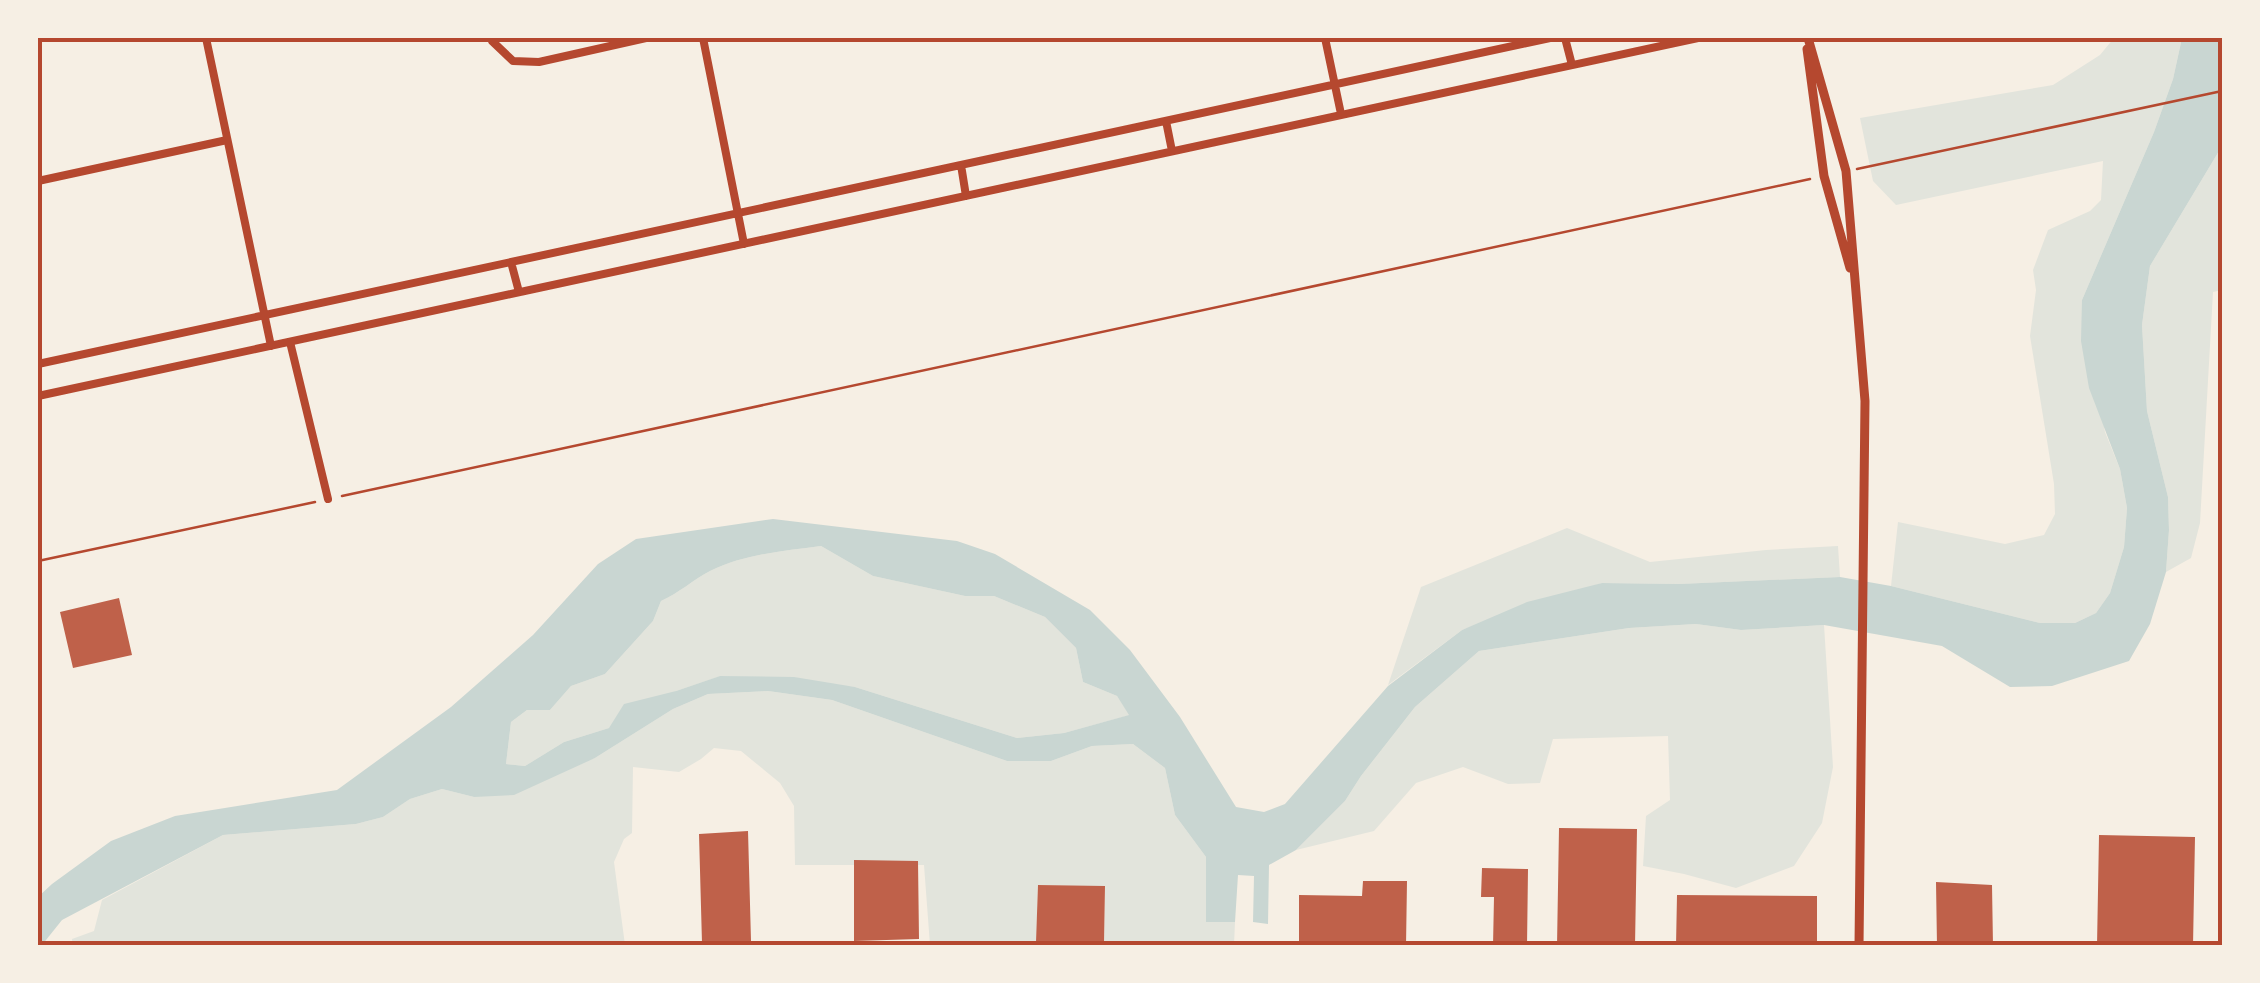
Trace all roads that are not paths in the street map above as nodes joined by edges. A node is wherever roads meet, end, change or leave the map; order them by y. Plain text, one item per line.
1 (206, 38) edge
2 (491, 38) edge
3 (646, 38) edge
4 (703, 38) edge
5 (1325, 38) edge
6 (1550, 38) edge
7 (1566, 38) edge
8 (1698, 38) edge
9 (1807, 38) edge
10 (1572, 65) junction
11 (1335, 84) junction
12 (1342, 114) junction
13 (1166, 120) junction
14 (227, 140) junction
15 (1172, 151) junction
16 (960, 165) junction
17 (38, 182) edge
18 (966, 196) junction
19 (738, 213) junction
20 (744, 244) junction
21 (512, 262) junction
22 (1856, 290) junction
23 (519, 292) junction
24 (264, 316) junction
25 (290, 342) junction
26 (270, 346) junction
27 (38, 364) edge
28 (38, 396) edge
29 (328, 499) road end
30 (1860, 946) edge

1 - 14 street
2 - 3 street
4 - 19 street
5 - 11 street
6 - 11 street
7 - 10 street
8 - 10 street
9 - 22 street
9 - 22 street
10 - 12 street
11 - 12 street
11 - 13 street
12 - 15 street
13 - 15 street
13 - 16 street
14 - 17 street
14 - 24 street
15 - 18 street
16 - 18 street
16 - 19 street
18 - 20 street
19 - 20 street
19 - 21 street
20 - 23 street
21 - 23 street
21 - 24 street
22 - 30 street
23 - 25 street
24 - 26 street
24 - 27 street
25 - 26 street
25 - 29 street
26 - 28 street

